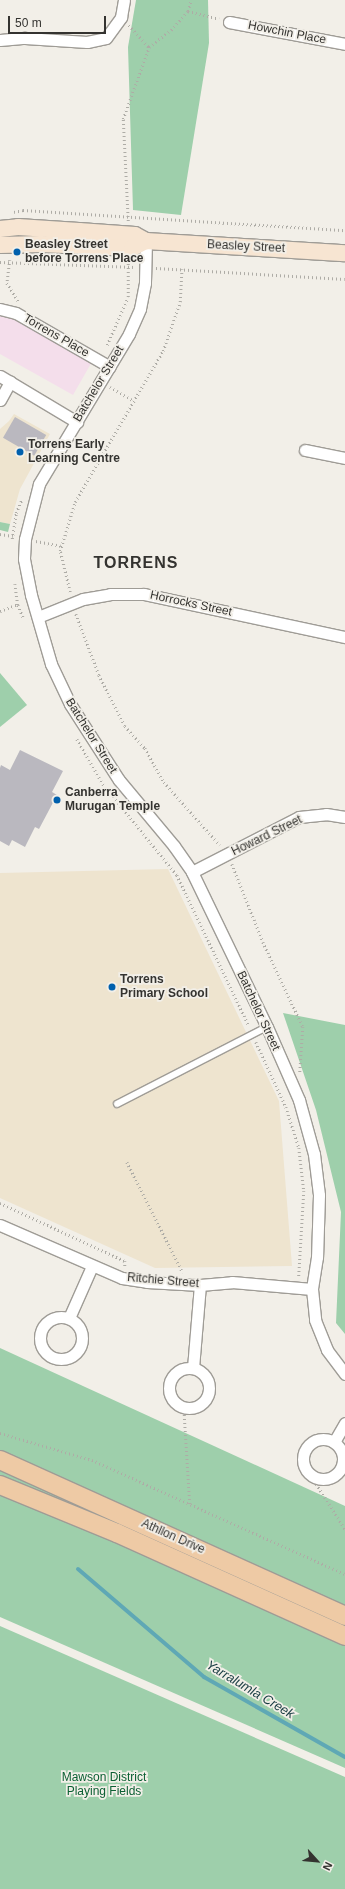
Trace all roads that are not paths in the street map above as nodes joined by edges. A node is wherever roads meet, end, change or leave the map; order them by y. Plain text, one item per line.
1 (124, 0) edge
2 (229, 22) road end
3 (0, 40) edge
4 (345, 44) edge
5 (8, 220) edge
6 (146, 241) junction
7 (6, 244) edge
8 (345, 253) edge
9 (0, 309) edge
10 (110, 366) junction
11 (5, 379) edge
12 (0, 400) edge
13 (76, 422) junction
14 (305, 450) dead end
15 (345, 458) edge
16 (38, 618) junction
17 (345, 637) edge
18 (345, 817) edge
19 (192, 872) junction
20 (267, 1027) junction
21 (117, 1104) dead end
22 (0, 1225) edge
23 (92, 1266) junction
24 (200, 1285) junction
25 (312, 1289) junction
26 (69, 1318) dead end
27 (193, 1368) junction
28 (345, 1374) edge
29 (345, 1423) edge
30 (334, 1442) junction
31 (0, 1460) edge
32 (0, 1485) edge
33 (345, 1616) edge
34 (345, 1636) edge

1 - 3 street
2 - 4 street, Howchin Place
5 - 6 main road, Beasley Street
6 - 7 main road, Beasley Street
6 - 8 main road, Beasley Street
6 - 10 street, Batchelor Street
9 - 10 street, Torrens Place
10 - 13 street, Batchelor Street
11 - 12 street
11 - 13 street
13 - 16 street, Batchelor Street
14 - 15 street
16 - 17 street, Horrocks Street
16 - 19 street, Batchelor Street
18 - 19 street, Howard Street
19 - 20 street, Batchelor Street
20 - 21 lane
20 - 25 street, Batchelor Street
22 - 23 street, Ritchie Street
23 - 24 street, Ritchie Street
23 - 26 street
24 - 25 street, Ritchie Street
24 - 27 street
25 - 28 street, Batchelor Street
27 - 27 street
29 - 30 street
30 - 30 street
31 - 33 main road, Athllon Drive
32 - 34 main road, Athllon Drive

